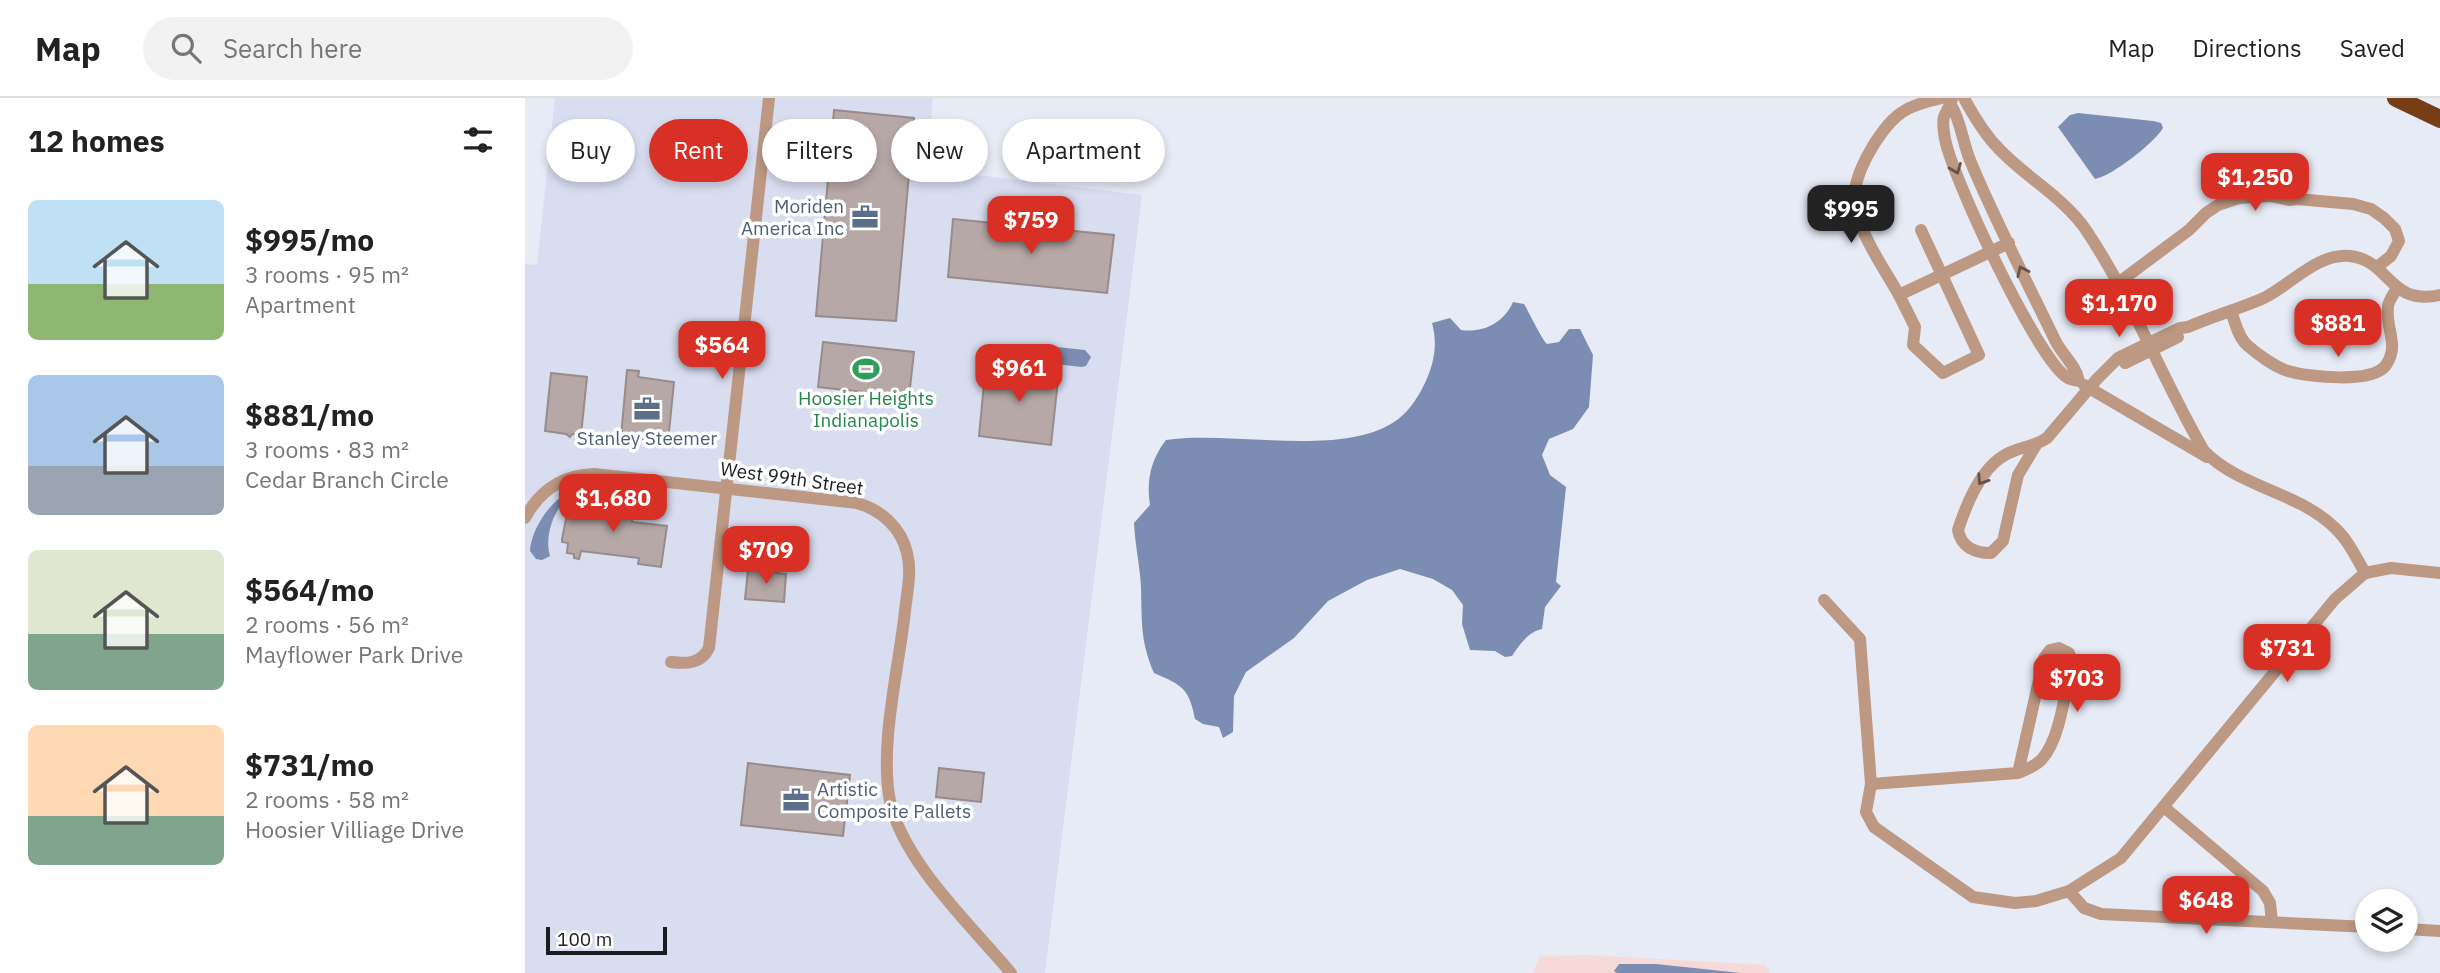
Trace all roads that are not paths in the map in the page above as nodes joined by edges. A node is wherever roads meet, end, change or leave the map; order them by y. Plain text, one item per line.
1 (769, 98) edge
2 (1964, 98) edge
3 (2396, 98) edge
4 (1948, 100) edge
5 (2440, 119) edge
6 (1921, 230) dead end
7 (2010, 243) junction
8 (1993, 251) junction
9 (2377, 267) junction
10 (1942, 275) junction
11 (2117, 283) junction
12 (2397, 288) junction
13 (1899, 295) junction
14 (2440, 295) edge
15 (2231, 311) junction
16 (2151, 346) junction
17 (2083, 385) junction
18 (2036, 445) junction
19 (2212, 459) junction
20 (726, 488) junction
21 (525, 518) edge
22 (2365, 573) junction
23 (2440, 573) edge
24 (1824, 600) dead end
25 (671, 662) dead end
26 (2018, 773) junction
27 (1871, 784) junction
28 (2164, 807) junction
29 (2069, 891) junction
30 (2272, 922) junction
31 (2355, 926) edge
32 (2418, 930) edge
33 (2440, 931) edge
34 (1011, 973) edge

1 - 20 street
2 - 11 street
3 - 5 highway
4 - 7 street
4 -> 8 street
4 - 13 street
6 - 10 street
7 - 8 street
17 -> 7 street
8 - 10 street
8 - 17 street
9 - 11 street
9 - 12 street
9 - 15 street
10 - 13 street
10 - 13 street
11 - 16 street
12 - 14 street
12 - 15 street
15 - 16 street
16 - 17 street
16 - 19 street
17 - 18 street
17 - 19 street
18 -> 18 street
19 - 22 street
20 - 21 street, West 99th Street
20 - 25 street
20 - 34 street, West 99th Street
22 - 23 street
22 - 28 street
24 - 27 street
26 - 26 street
26 - 27 street
27 - 29 street
28 - 29 street
28 - 30 street
29 - 30 street
30 - 31 street
32 - 33 street

